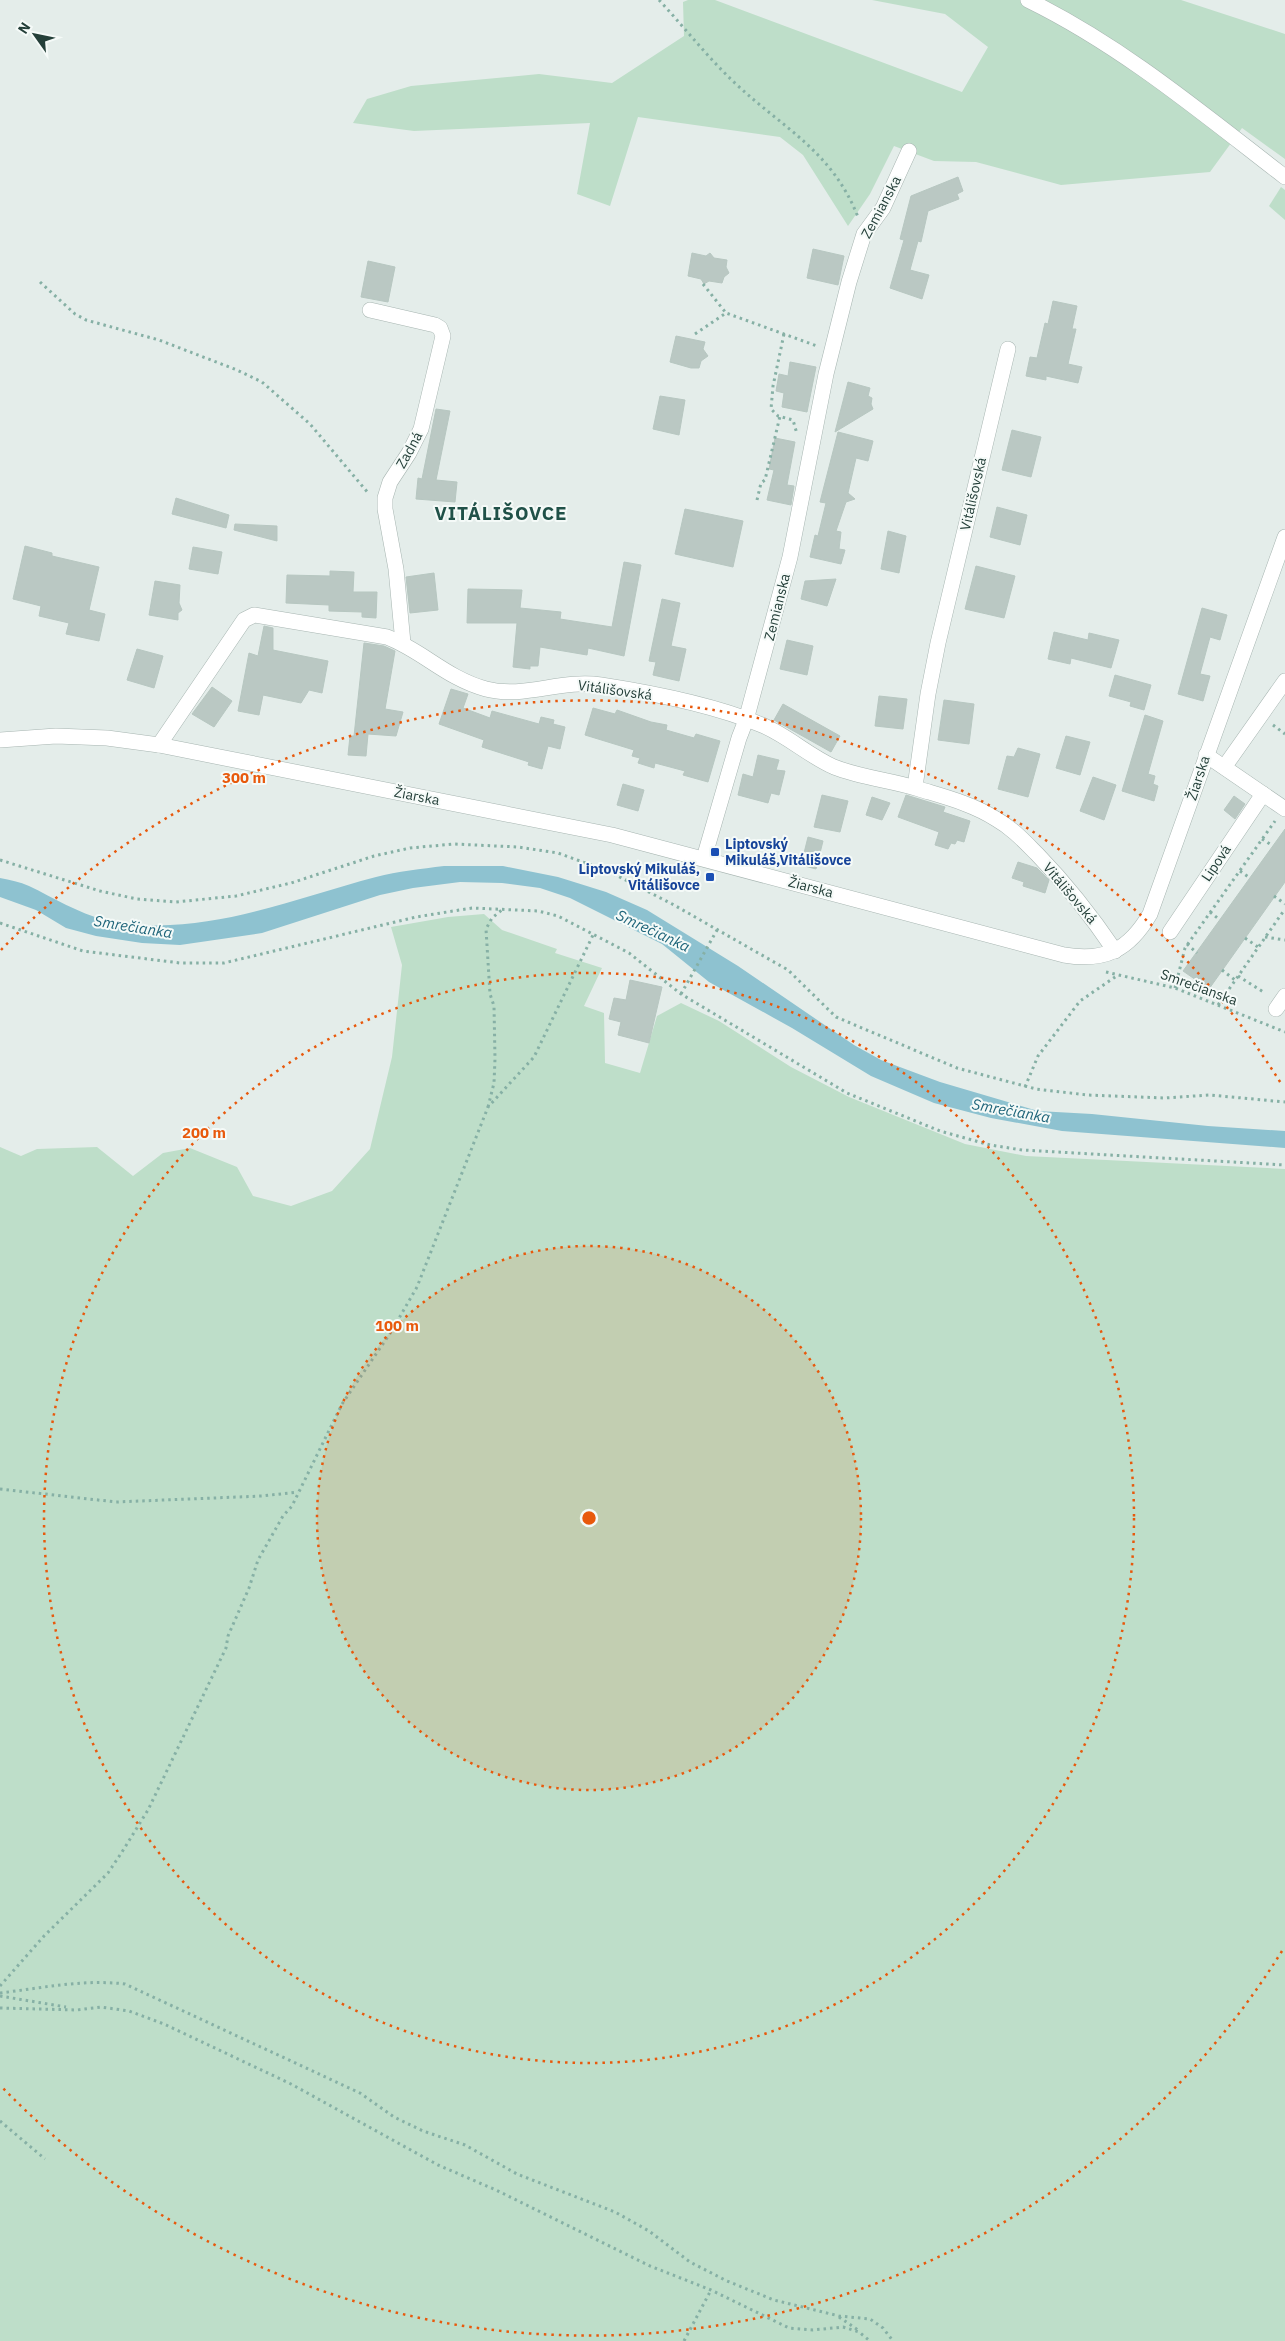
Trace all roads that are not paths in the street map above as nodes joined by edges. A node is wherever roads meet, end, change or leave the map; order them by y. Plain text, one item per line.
1 (1028, 0) edge
2 (909, 151) dead end
3 (1285, 176) edge
4 (370, 310) dead end
5 (1008, 349) dead end
6 (1285, 536) edge
7 (402, 643) junction
8 (1285, 681) edge
9 (746, 720) junction
10 (0, 740) edge
11 (159, 745) junction
12 (1206, 755) junction
13 (1225, 766) junction
14 (915, 787) junction
15 (1263, 794) junction
16 (1284, 809) edge
17 (704, 858) junction
18 (1170, 932) dead end
19 (1115, 951) junction
20 (1285, 996) edge
21 (1276, 1009) dead end

1 - 3 street
2 - 9 street, Zemianska
4 - 7 street, Zadná
5 - 14 street, Vitálišovská
6 - 12 street, Žiarska
7 - 9 street, Vitálišovská
7 - 11 street, Vitálišovská
8 - 13 street
9 - 14 street, Vitálišovská
9 - 17 street, Zemianska
10 - 11 street, Žiarska
11 - 17 street, Žiarska
12 - 13 street
12 - 19 street, Žiarska
13 - 15 street
14 - 19 street, Vitálišovská
15 - 16 street
15 - 18 street, Lipová
17 - 19 street, Žiarska
20 - 21 street

